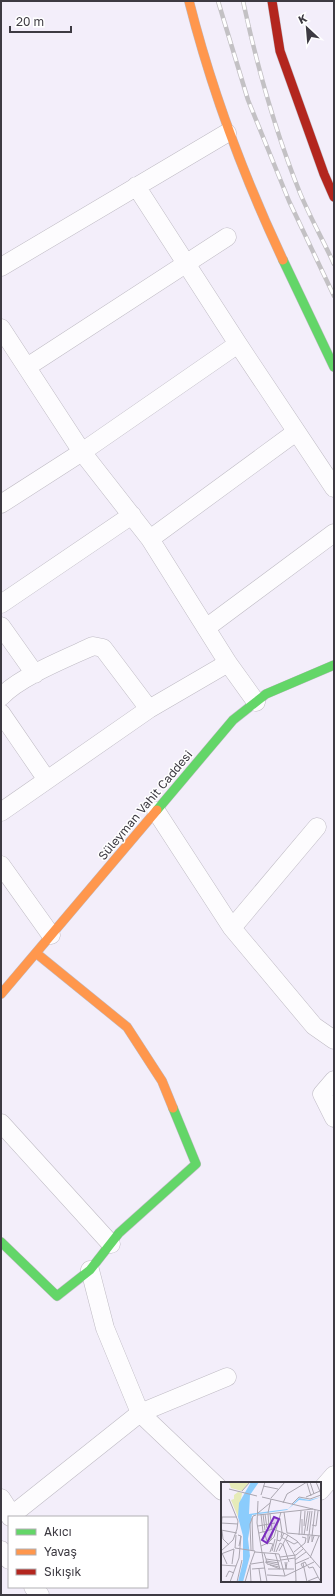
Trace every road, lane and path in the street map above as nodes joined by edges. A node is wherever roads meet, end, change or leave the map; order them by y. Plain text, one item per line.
1 (189, 1) edge
2 (272, 1) edge
3 (227, 133) junction
4 (136, 186) junction
5 (334, 197) edge
6 (227, 236) dead end
7 (186, 264) junction
8 (1, 267) edge
9 (1, 328) edge
10 (238, 344) junction
11 (27, 367) junction
12 (334, 367) edge
13 (296, 432) junction
14 (82, 452) junction
15 (334, 488) edge
16 (1, 504) edge
17 (132, 515) junction
18 (334, 533) edge
19 (150, 539) junction
20 (1, 604) edge
21 (1, 626) edge
22 (206, 628) junction
23 (228, 663) junction
24 (334, 665) edge
25 (35, 674) junction
26 (1, 697) edge
27 (256, 702) junction
28 (149, 709) junction
29 (1, 713) edge
30 (47, 780) junction
31 (156, 811) junction
32 (1, 812) edge
33 (317, 827) dead end
34 (1, 865) edge
35 (232, 928) junction
36 (52, 935) junction
37 (36, 953) junction
38 (1, 994) edge
39 (334, 1040) edge
40 (334, 1080) edge
41 (334, 1118) edge
42 (1, 1123) edge
43 (1, 1242) edge
44 (111, 1244) junction
45 (90, 1270) junction
46 (227, 1377) dead end
47 (140, 1413) junction
48 (334, 1474) edge
49 (221, 1490) edge
50 (321, 1490) edge
51 (1, 1498) edge
52 (12, 1516) edge
53 (8, 1519) edge
54 (1, 1550) edge
55 (8, 1559) edge

1 - 3 main road
2 - 5 main road
3 - 4 street
3 - 12 main road
4 - 7 street
4 - 8 street
6 - 7 street
7 - 10 street
7 - 11 street
9 - 11 street
10 - 13 street
10 - 14 street
11 - 14 street
13 - 15 street
13 - 19 street
14 - 16 street
14 - 17 street
17 - 19 street
17 - 20 street
18 - 22 street
19 - 22 street
21 - 25 street
22 - 23 street
23 - 27 street
23 - 28 street
24 - 27 main road, Süleyman Vahit Caddesi
25 - 26 street
25 - 28 street
27 - 31 main road, Süleyman Vahit Caddesi
28 - 30 street
29 - 30 street
30 - 32 street
31 - 35 street
31 - 36 main road, Süleyman Vahit Caddesi
33 - 35 street
34 - 36 street
35 - 39 street
36 - 37 main road, Süleyman Vahit Caddesi
37 - 38 main road, Süleyman Vahit Caddesi
37 - 44 main road
40 - 41 street
42 - 44 street
43 - 45 main road
44 - 45 main road
45 - 47 street
46 - 47 street
47 - 49 street
47 - 52 street
48 - 50 street
51 - 53 street
54 - 55 street

